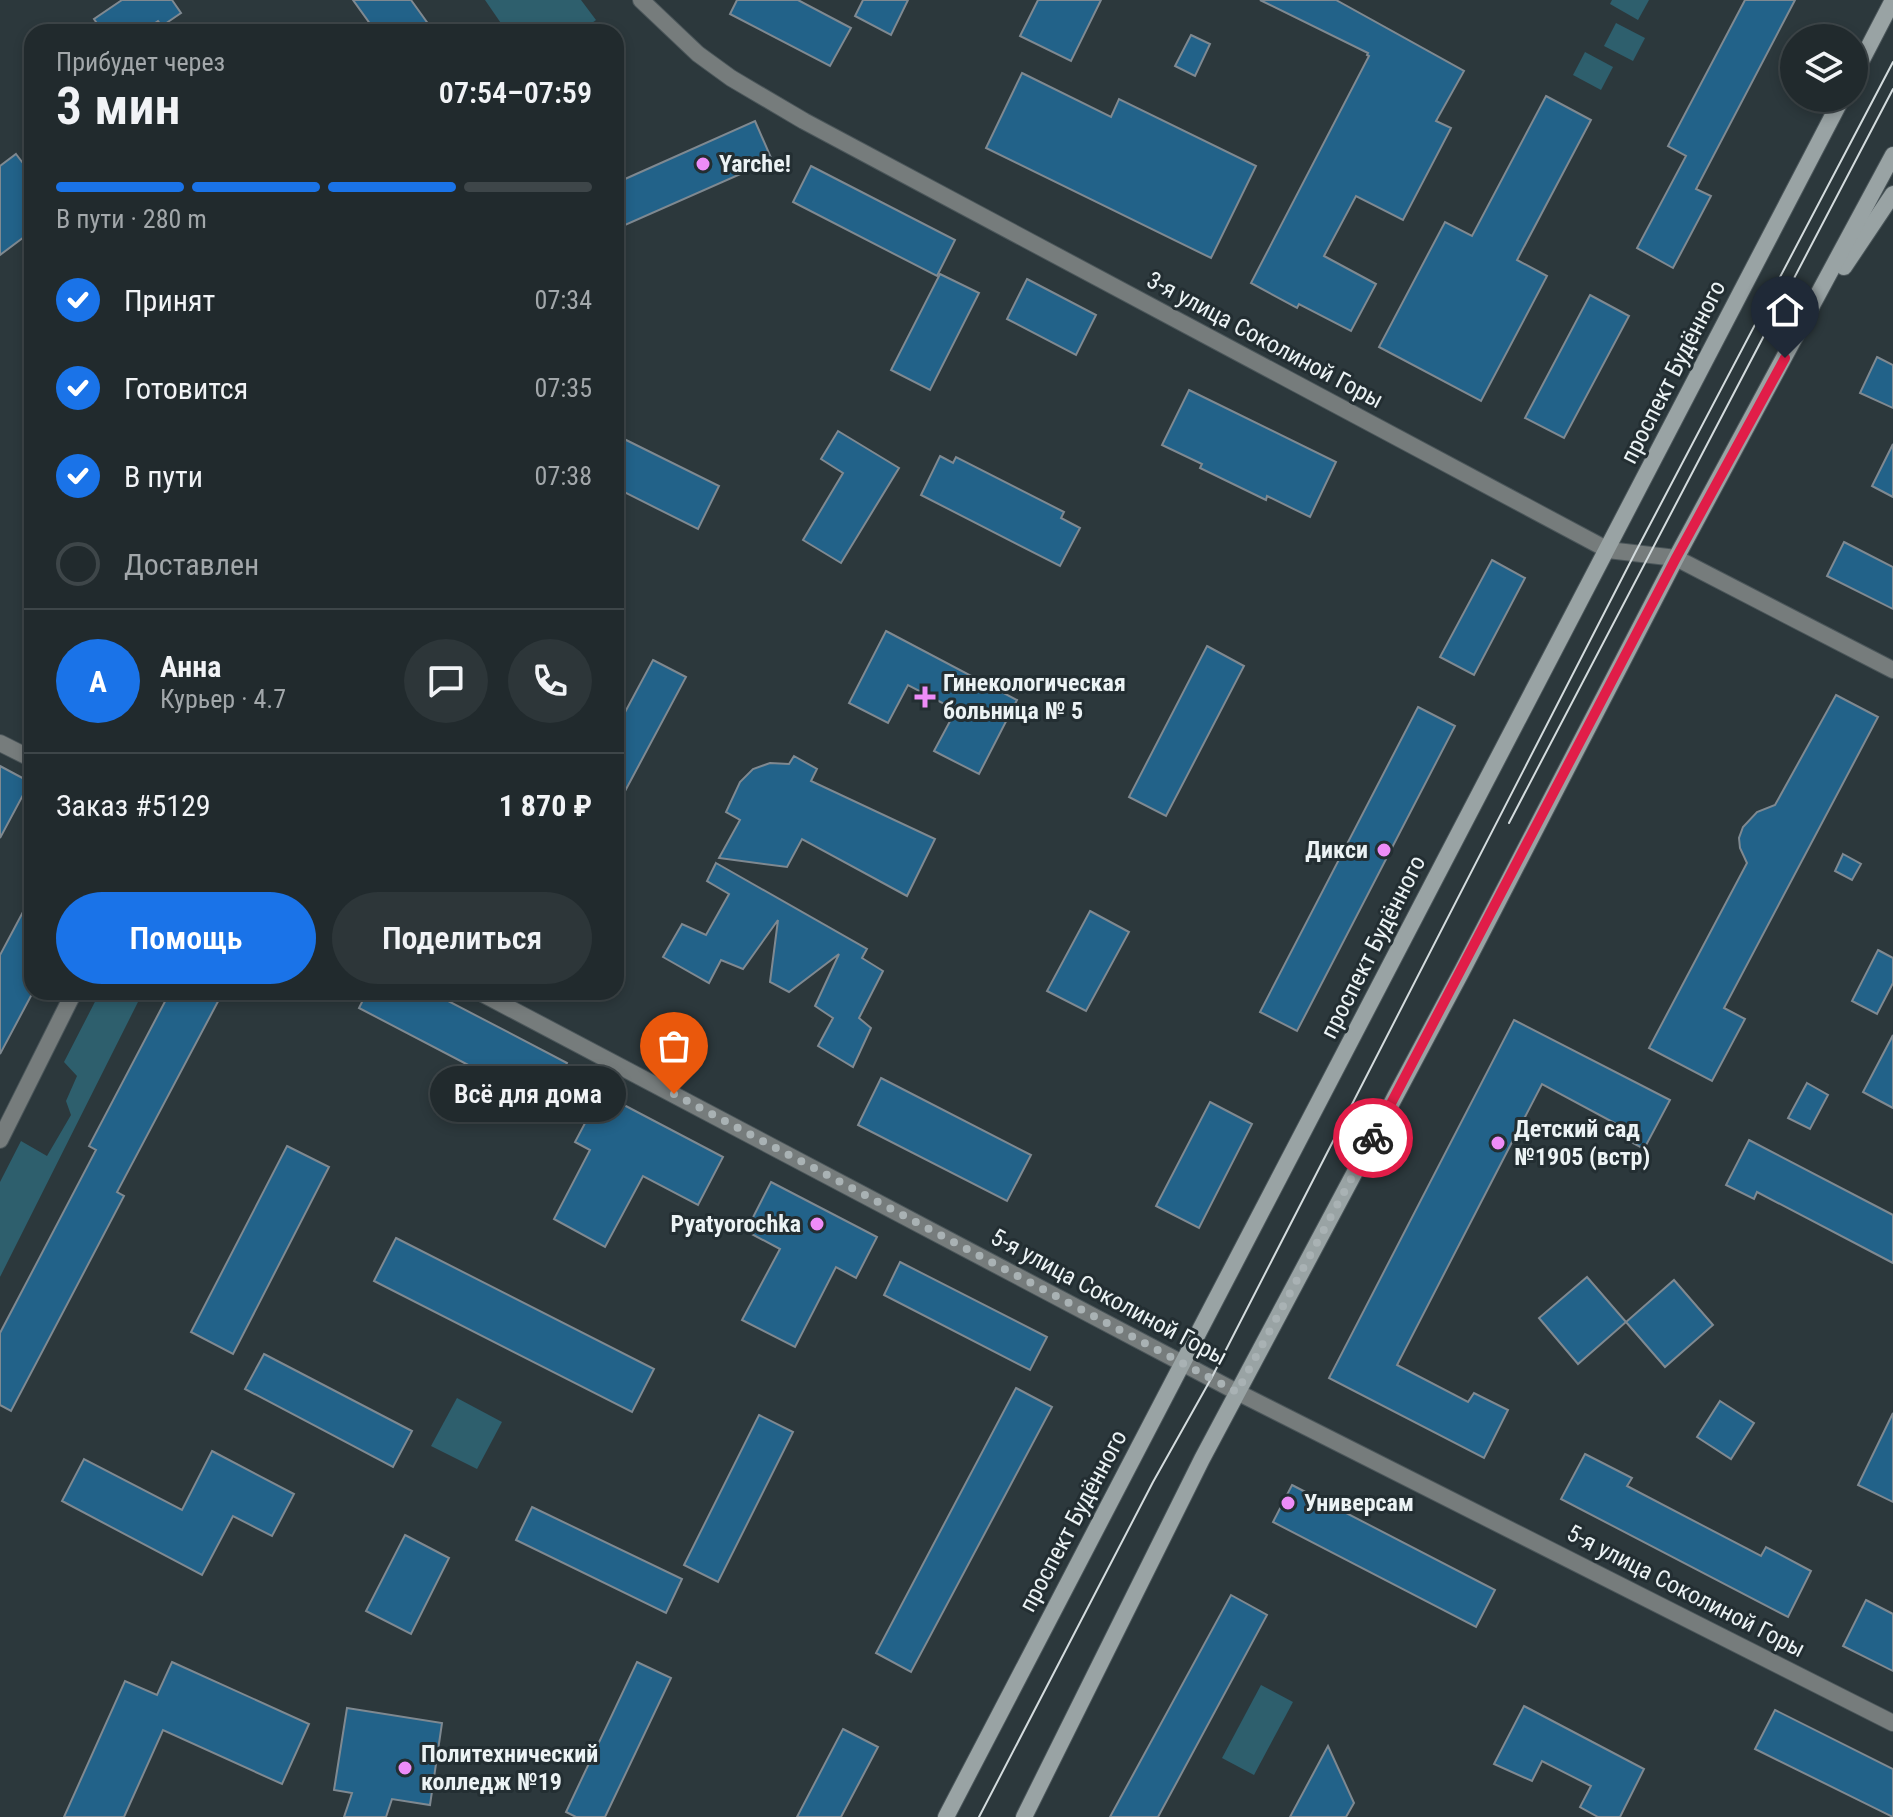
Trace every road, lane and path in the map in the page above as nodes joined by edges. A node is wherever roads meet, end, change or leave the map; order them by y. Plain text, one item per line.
1 (641, 0) edge
2 (1891, 3) edge
3 (1868, 48) edge
4 (1835, 112) edge
5 (1893, 155) edge
6 (1893, 194) edge
7 (1796, 338) junction
8 (1608, 550) junction
9 (1676, 558) junction
10 (1893, 670) edge
11 (0, 743) edge
12 (24, 755) edge
13 (70, 1000) edge
14 (494, 1000) edge
15 (0, 1140) edge
16 (1184, 1363) junction
17 (1237, 1392) junction
18 (1893, 1723) edge
19 (946, 1817) edge
20 (1024, 1817) edge

1 - 8 street, 3-я улица Соколиной Горы
2 - 3 main road
4 - 8 main road, проспект Будённого
5 - 7 main road
6 - 7 main road
7 - 9 main road
8 - 9 street, 3-я улица Соколиной Горы
8 - 16 main road, проспект Будённого
9 - 10 street, 3-я улица Соколиной Горы
9 - 17 main road
11 - 12 street
13 - 15 street
14 - 16 street, 5-я улица Соколиной Горы
16 - 17 street, 5-я улица Соколиной Горы
16 - 19 main road, проспект Будённого
17 - 18 street, 5-я улица Соколиной Горы
17 - 20 main road

